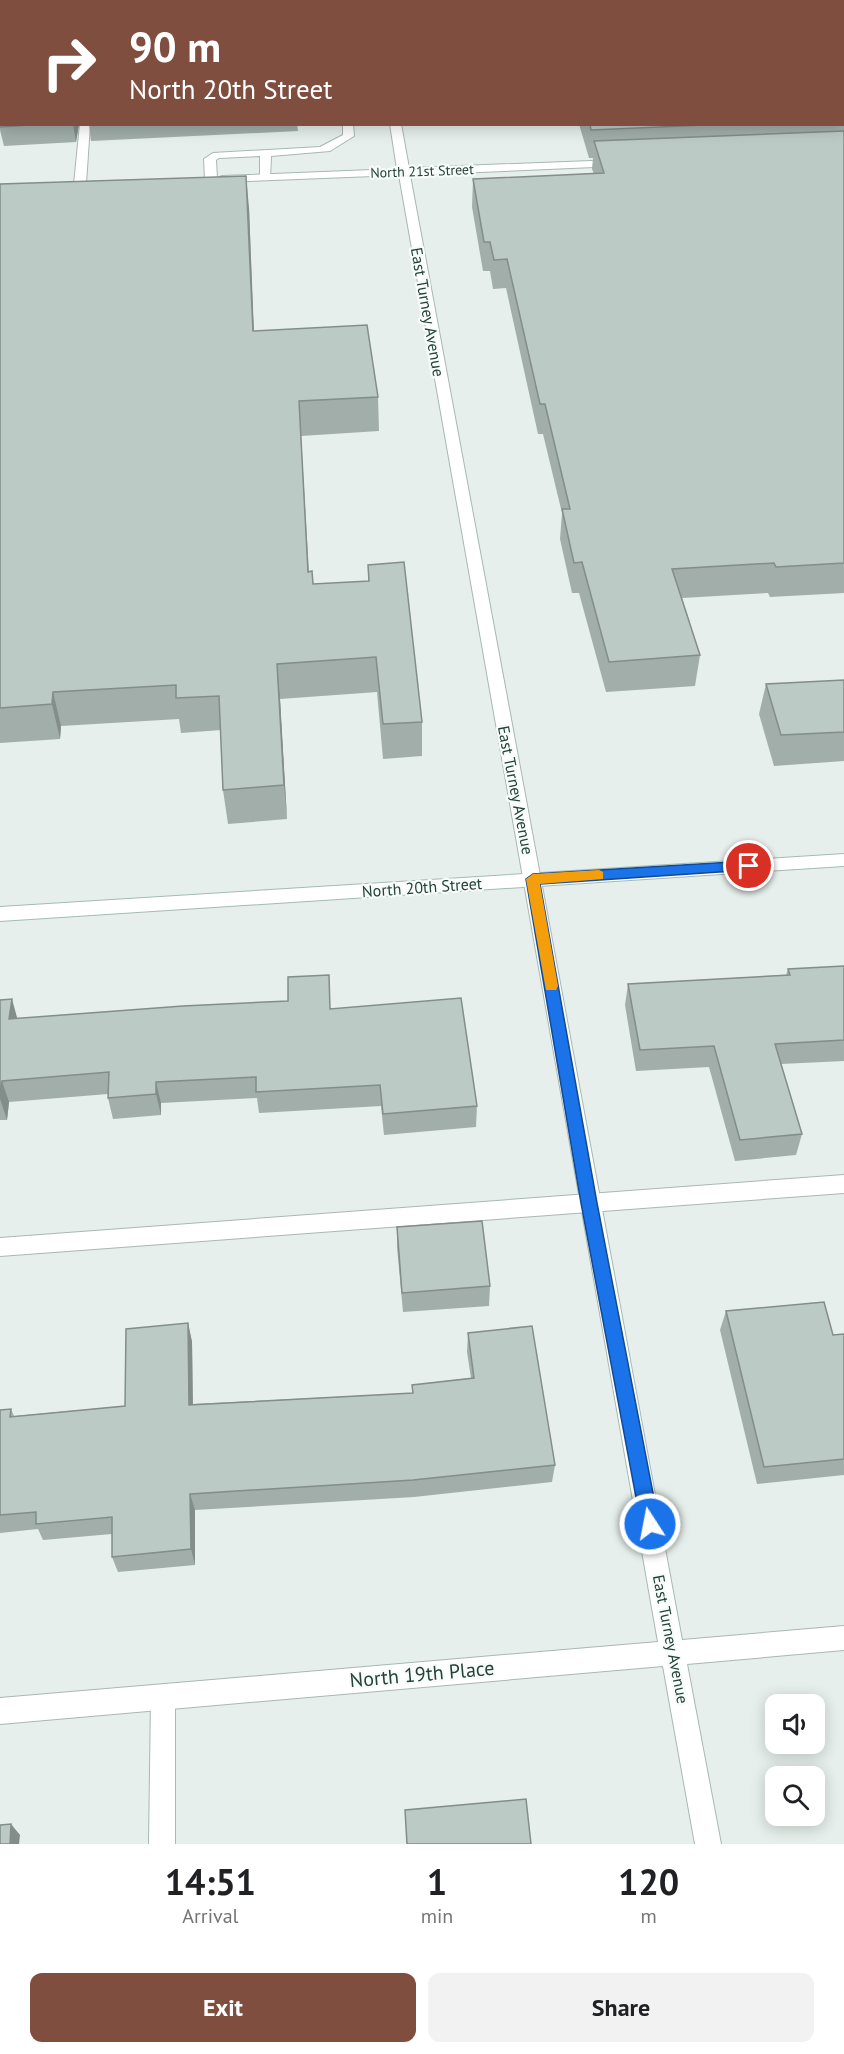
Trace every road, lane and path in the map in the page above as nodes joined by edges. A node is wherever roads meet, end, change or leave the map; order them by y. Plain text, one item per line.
1 (85, 126) edge
2 (348, 126) edge
3 (395, 126) edge
4 (265, 152) junction
5 (632, 162) edge
6 (403, 171) junction
7 (266, 177) junction
8 (80, 184) edge
9 (844, 860) edge
10 (533, 879) junction
11 (0, 914) edge
12 (844, 1184) edge
13 (589, 1203) junction
14 (0, 1247) edge
15 (844, 1638) edge
16 (674, 1652) junction
17 (163, 1697) junction
18 (0, 1711) edge
19 (162, 1844) edge
20 (708, 1844) edge

1 - 8 street
2 - 4 street
3 - 6 street, East Turney Avenue
4 - 7 street
4 - 7 street, North 21st Street
5 - 6 street, North 21st Street
6 - 7 street, North 21st Street
6 - 10 street, East Turney Avenue
9 - 10 street, North 20th Street
10 - 11 street, North 20th Street
10 - 13 street, East Turney Avenue
12 - 13 street
13 - 14 street
13 - 16 street, East Turney Avenue
15 - 16 street, North 19th Place
16 - 17 street, North 19th Place
16 - 20 street, East Turney Avenue
17 - 18 street, North 19th Place
17 - 19 street

